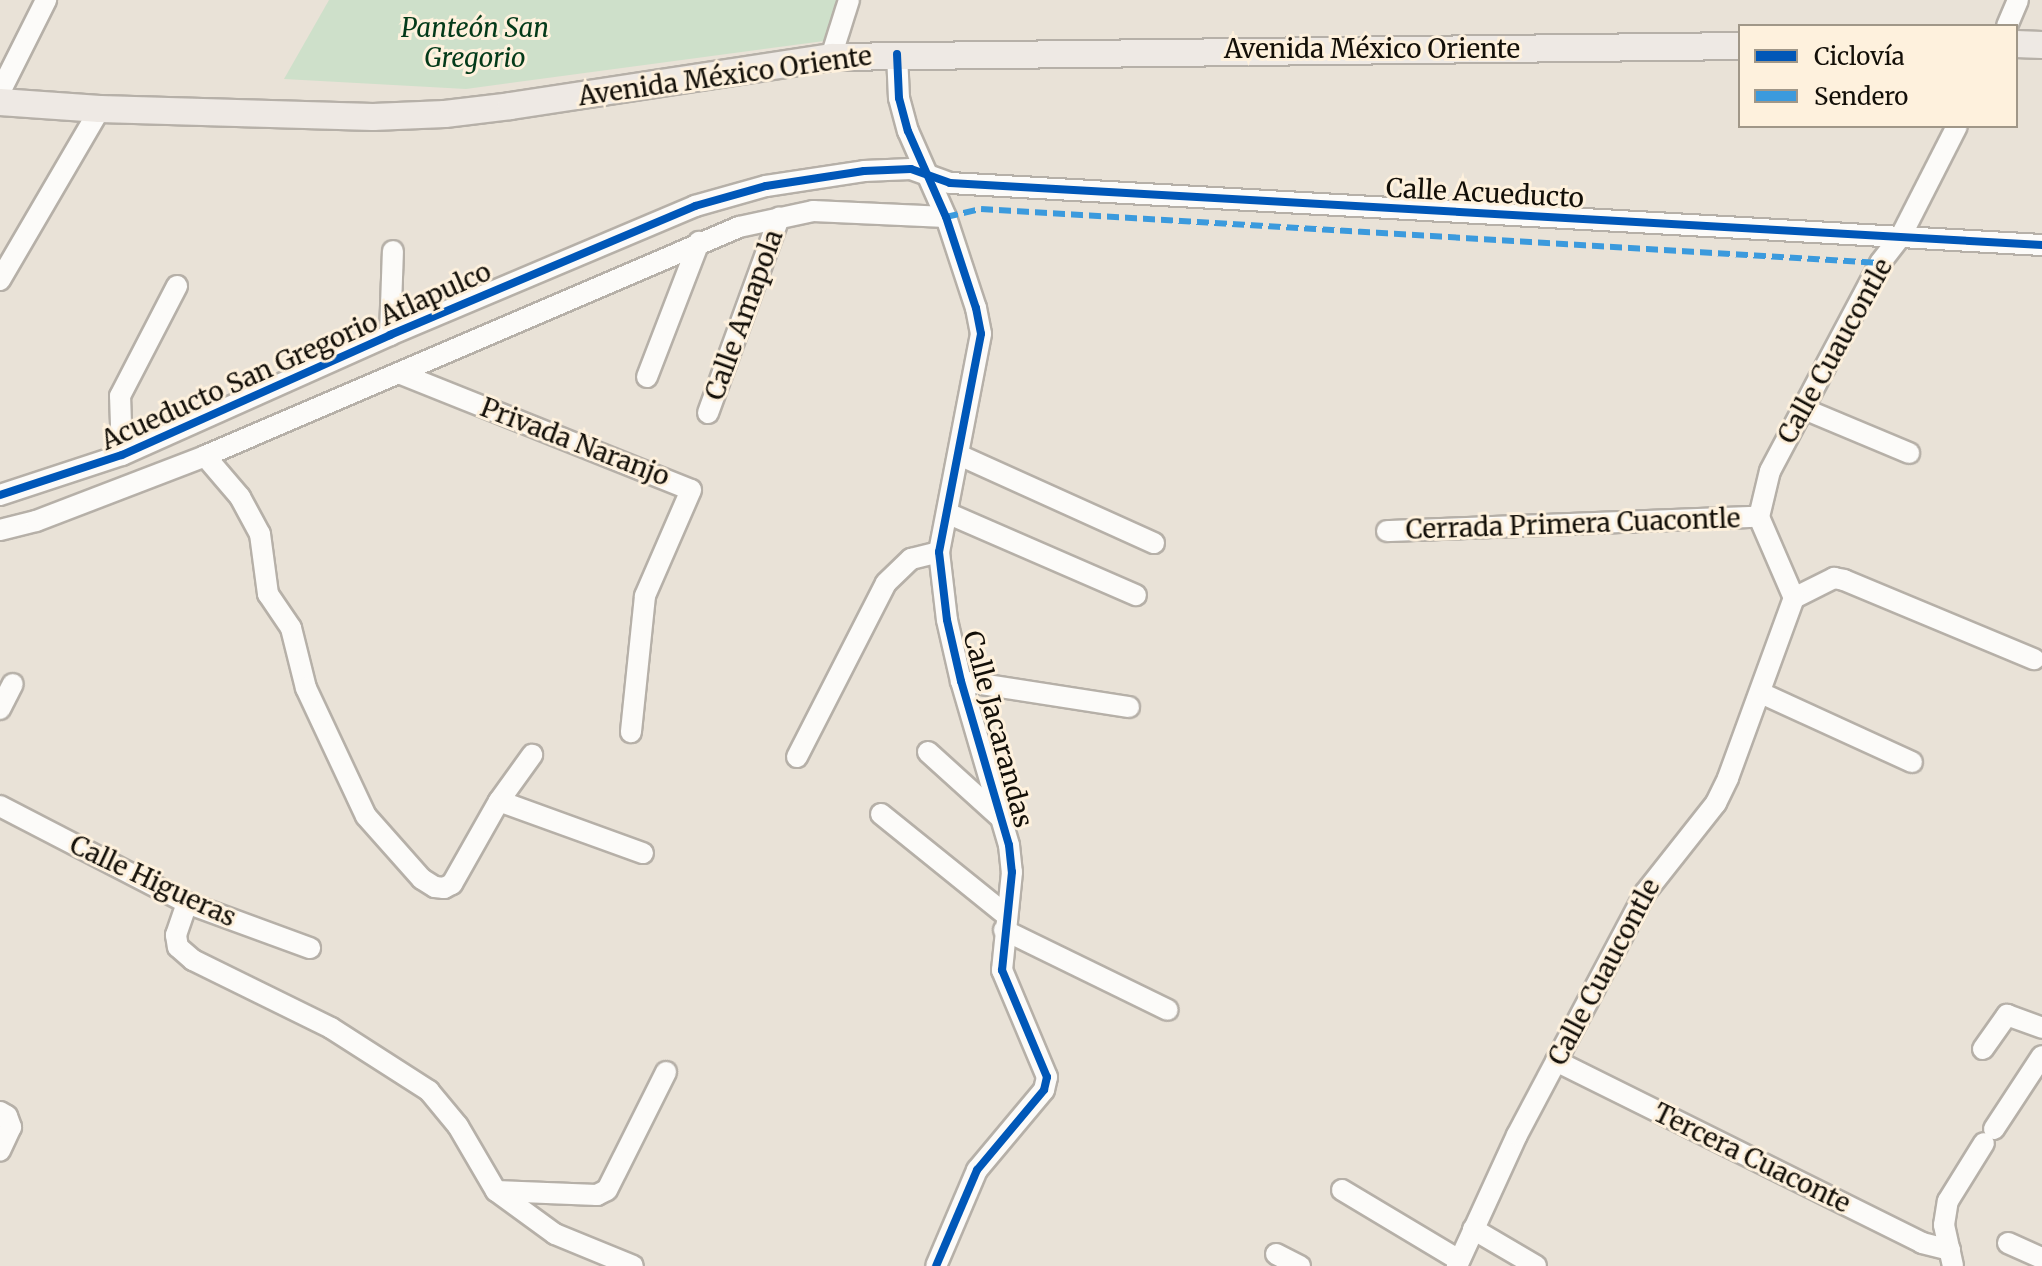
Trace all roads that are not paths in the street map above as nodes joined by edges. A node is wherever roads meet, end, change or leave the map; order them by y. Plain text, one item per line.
1 (849, 0) edge
2 (2018, 0) edge
3 (43, 1) edge
4 (2008, 24) edge
5 (2018, 44) edge
6 (2042, 45) edge
7 (1738, 46) edge
8 (897, 54) junction
9 (831, 57) junction
10 (0, 92) edge
11 (0, 102) edge
12 (100, 109) junction
13 (1956, 128) edge
14 (927, 177) junction
15 (946, 217) junction
16 (779, 218) junction
17 (1901, 236) junction
18 (699, 242) junction
19 (2042, 245) edge
20 (393, 251) dead end
21 (0, 280) edge
22 (177, 286) dead end
23 (390, 335) junction
24 (401, 374) junction
25 (647, 377) dead end
26 (1804, 409) junction
27 (708, 413) dead end
28 (1909, 453) dead end
29 (122, 455) junction
30 (959, 455) junction
31 (205, 456) junction
32 (5, 490) edge
33 (947, 513) junction
34 (1759, 517) junction
35 (36, 521) junction
36 (0, 530) edge
37 (1387, 531) dead end
38 (1154, 543) dead end
39 (939, 552) junction
40 (1136, 595) dead end
41 (1794, 598) junction
42 (2034, 659) dead end
43 (961, 681) junction
44 (13, 684) dead end
45 (1761, 693) junction
46 (1129, 707) dead end
47 (0, 709) edge
48 (631, 732) dead end
49 (928, 752) dead end
50 (532, 755) dead end
51 (797, 757) dead end
52 (1912, 762) dead end
53 (499, 801) junction
54 (0, 806) edge
55 (881, 814) dead end
56 (1003, 821) junction
57 (643, 853) dead end
58 (187, 903) junction
59 (1005, 922) junction
60 (310, 948) dead end
61 (1168, 1010) dead end
62 (2042, 1028) edge
63 (1983, 1049) dead end
64 (2042, 1056) edge
65 (1556, 1061) junction
66 (666, 1072) dead end
67 (0, 1112) edge
68 (0, 1151) edge
69 (1342, 1190) dead end
70 (496, 1191) junction
71 (1473, 1229) junction
72 (2008, 1243) dead end
73 (1276, 1254) dead end
74 (1951, 1258) edge
75 (2042, 1258) edge
76 (1458, 1263) edge
77 (633, 1266) edge
78 (936, 1266) edge
79 (1300, 1266) edge
80 (1536, 1266) edge

1 - 9 street
2 - 4 street
3 - 10 street
5 - 6 main road
7 - 8 main road, Avenida México Oriente
8 - 9 main road, Avenida México Oriente
8 - 14 street, Calle Jacarandas
9 - 12 main road, Avenida México Oriente
11 - 12 main road, Avenida México Oriente
12 - 21 street
13 - 17 street, Calle Cuaucontle
14 - 15 street, Calle Jacarandas
14 - 17 street, Calle Acueducto
14 - 23 street, Acueducto San Gregorio Atlapulco
15 - 16 street, Acueducto San Gregorio Atlapulco
15 - 30 street, Calle Jacarandas
16 - 18 street, Acueducto San Gregorio Atlapulco
16 - 27 street, Calle Amapola
17 - 19 street, Calle Acueducto
17 - 26 street, Calle Cuaucontle
18 - 24 street, Acueducto San Gregorio Atlapulco
18 - 25 street
20 - 23 street
22 - 29 street
23 - 29 street, Acueducto San Gregorio Atlapulco
24 - 31 street, Acueducto San Gregorio Atlapulco
24 - 48 street, Privada Naranjo
26 - 28 street
26 - 34 street, Calle Cuaucontle
29 - 32 street, Acueducto San Gregorio Atlapulco
30 - 33 street, Calle Jacarandas
30 - 38 street
31 - 35 street, Acueducto San Gregorio Atlapulco
31 - 53 street
32 - 35 street
33 - 39 street, Calle Jacarandas
33 - 40 street
34 - 37 street, Cerrada Primera Cuacontle
34 - 41 street
35 - 36 street, Acueducto San Gregorio Atlapulco
39 - 43 street, Calle Jacarandas
39 - 51 street
41 - 42 street
41 - 45 street, Calle Cuaucontle
43 - 46 street
43 - 56 street, Calle Jacarandas
44 - 47 street
45 - 52 street
45 - 65 street, Calle Cuaucontle
49 - 56 street
50 - 53 street
53 - 57 street
54 - 58 street, Calle Higueras
55 - 59 street
56 - 59 street, Calle Jacarandas
58 - 60 street, Calle Higueras
58 - 70 street
59 - 61 street
59 - 78 street, Calle Jacarandas
62 - 63 street
64 - 74 street
65 - 71 street, Calle Cuaucontle
65 - 74 street, Tercera Cuaconte
66 - 70 street
67 - 68 street
69 - 76 street
70 - 77 street
71 - 76 street, Calle Cuaucontle
71 - 80 street
72 - 75 street
73 - 79 street

